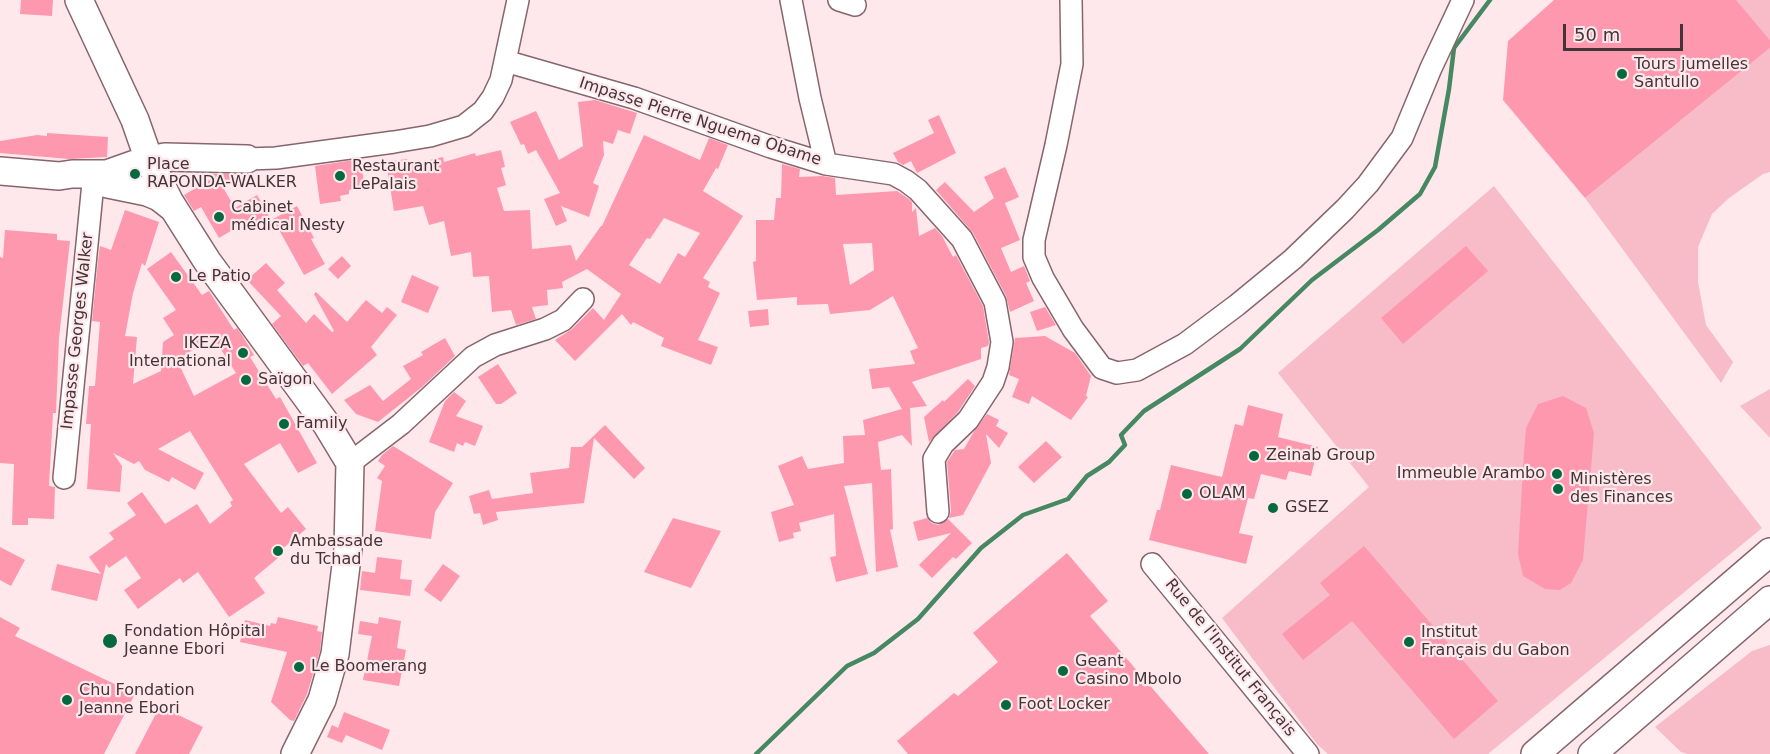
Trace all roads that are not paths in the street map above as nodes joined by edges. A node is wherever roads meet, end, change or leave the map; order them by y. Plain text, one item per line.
1 (79, 0) edge
2 (518, 0) edge
3 (791, 0) edge
4 (1071, 0) edge
5 (1463, 0) edge
6 (505, 61) junction
7 (135, 120) junction
8 (248, 159) junction
9 (826, 164) junction
10 (157, 167) junction
11 (0, 171) edge
12 (103, 181) junction
13 (173, 208) junction
14 (583, 299) dead end
15 (350, 463) junction
16 (64, 478) dead end
17 (938, 512) dead end
18 (1770, 552) edge
19 (1152, 564) dead end
20 (1770, 571) edge
21 (1770, 600) edge
22 (1770, 626) edge
23 (1630, 672) junction
24 (1688, 672) junction
25 (295, 754) edge
26 (1308, 754) edge
27 (1535, 754) edge
28 (1592, 754) edge

1 - 7 main road
2 - 6 street
3 - 9 street
4 - 5 street
6 - 8 street
6 - 9 street, Impasse Pierre Nguema Obame
7 - 10 main road
7 - 12 main road
8 - 10 main road
8 - 10 main road
9 - 17 street, Impasse Pierre Nguema Obame
10 - 12 main road
10 - 13 main road
11 - 12 main road
12 - 13 main road
12 - 16 street, Impasse Georges Walker
13 - 15 main road
14 - 15 street
15 - 25 main road
18 - 23 main road
19 - 26 street, Rue de l'Institut Français
20 - 23 main road
21 - 24 main road
22 - 24 main road
23 - 27 main road
24 - 28 main road

